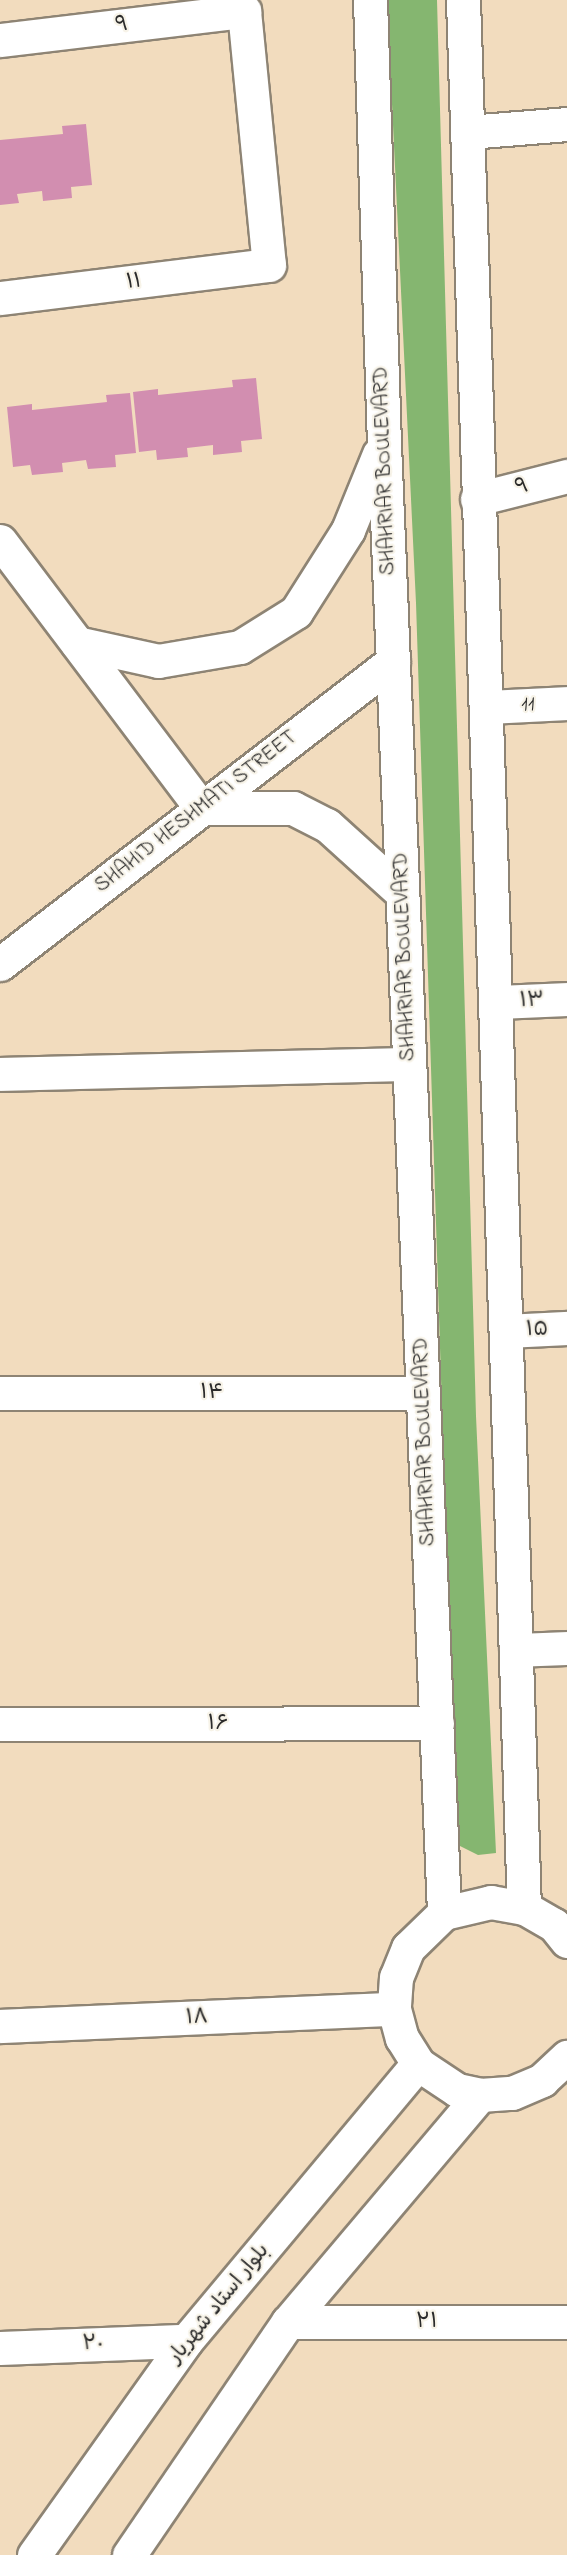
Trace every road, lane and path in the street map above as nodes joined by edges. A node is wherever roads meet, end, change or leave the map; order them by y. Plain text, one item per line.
1 (370, 0) edge
2 (463, 0) edge
3 (143, 11) edge
4 (0, 40) edge
5 (567, 124) edge
6 (468, 132) junction
7 (269, 265) joint
8 (0, 298) edge
9 (384, 444) junction
10 (567, 476) edge
11 (477, 499) junction
12 (0, 541) edge
13 (77, 643) junction
14 (393, 661) junction
15 (567, 703) edge
16 (489, 707) junction
17 (201, 808) junction
18 (402, 893) junction
19 (0, 964) edge
20 (567, 999) edge
21 (498, 1002) junction
22 (409, 1064) junction
23 (0, 1074) edge
24 (567, 1328) edge
25 (507, 1331) junction
26 (0, 1393) edge
27 (423, 1393) junction
28 (567, 1648) edge
29 (516, 1650) junction
30 (0, 1724) edge
31 (437, 1724) junction
32 (524, 1908) junction
33 (444, 1913) junction
34 (567, 1941) edge
35 (394, 2009) junction
36 (0, 2026) edge
37 (567, 2057) edge
38 (418, 2064) junction
39 (480, 2095) junction
40 (288, 2322) junction
41 (567, 2322) edge
42 (186, 2341) junction
43 (0, 2348) edge
44 (34, 2555) edge
45 (129, 2555) edge

1 - 9 street, SHAHRIAR BOULEVARD
2 - 6 street
3 - 4 street, ۹
3 - 7 street, ۹
5 - 6 street
6 - 11 street
7 - 8 street, ۱۱
9 - 13 street
9 - 14 street, SHAHRIAR BOULEVARD
10 - 11 street, ۹
11 - 16 street
12 - 13 street
13 - 17 street
14 - 17 street, SHAHID HESHMATI STREET
14 - 18 street, SHAHRIAR BOULEVARD
15 - 16 street, 11
16 - 21 street
17 - 18 street
17 - 19 street, SHAHID HESHMATI STREET
18 - 22 street, SHAHRIAR BOULEVARD
20 - 21 street, ۱۳
21 - 25 street
22 - 23 street
22 - 27 street, SHAHRIAR BOULEVARD
24 - 25 street, ۱۵
25 - 29 street
26 - 27 street, ۱۴
27 - 31 street, SHAHRIAR BOULEVARD
28 - 29 street
29 - 32 street
30 - 31 street, ۱۶
31 - 33 street, SHAHRIAR BOULEVARD
32 - 33 street
32 - 34 street
33 - 35 street
35 - 36 street, ۱۸
35 - 38 street
37 - 39 street
38 - 39 street
38 - 42 street, بلوار استاد شهریار
39 - 40 street
40 - 41 street, ۲۱
40 - 45 street
42 - 43 street, ۲۰
42 - 44 street, بلوار استاد شهریار

